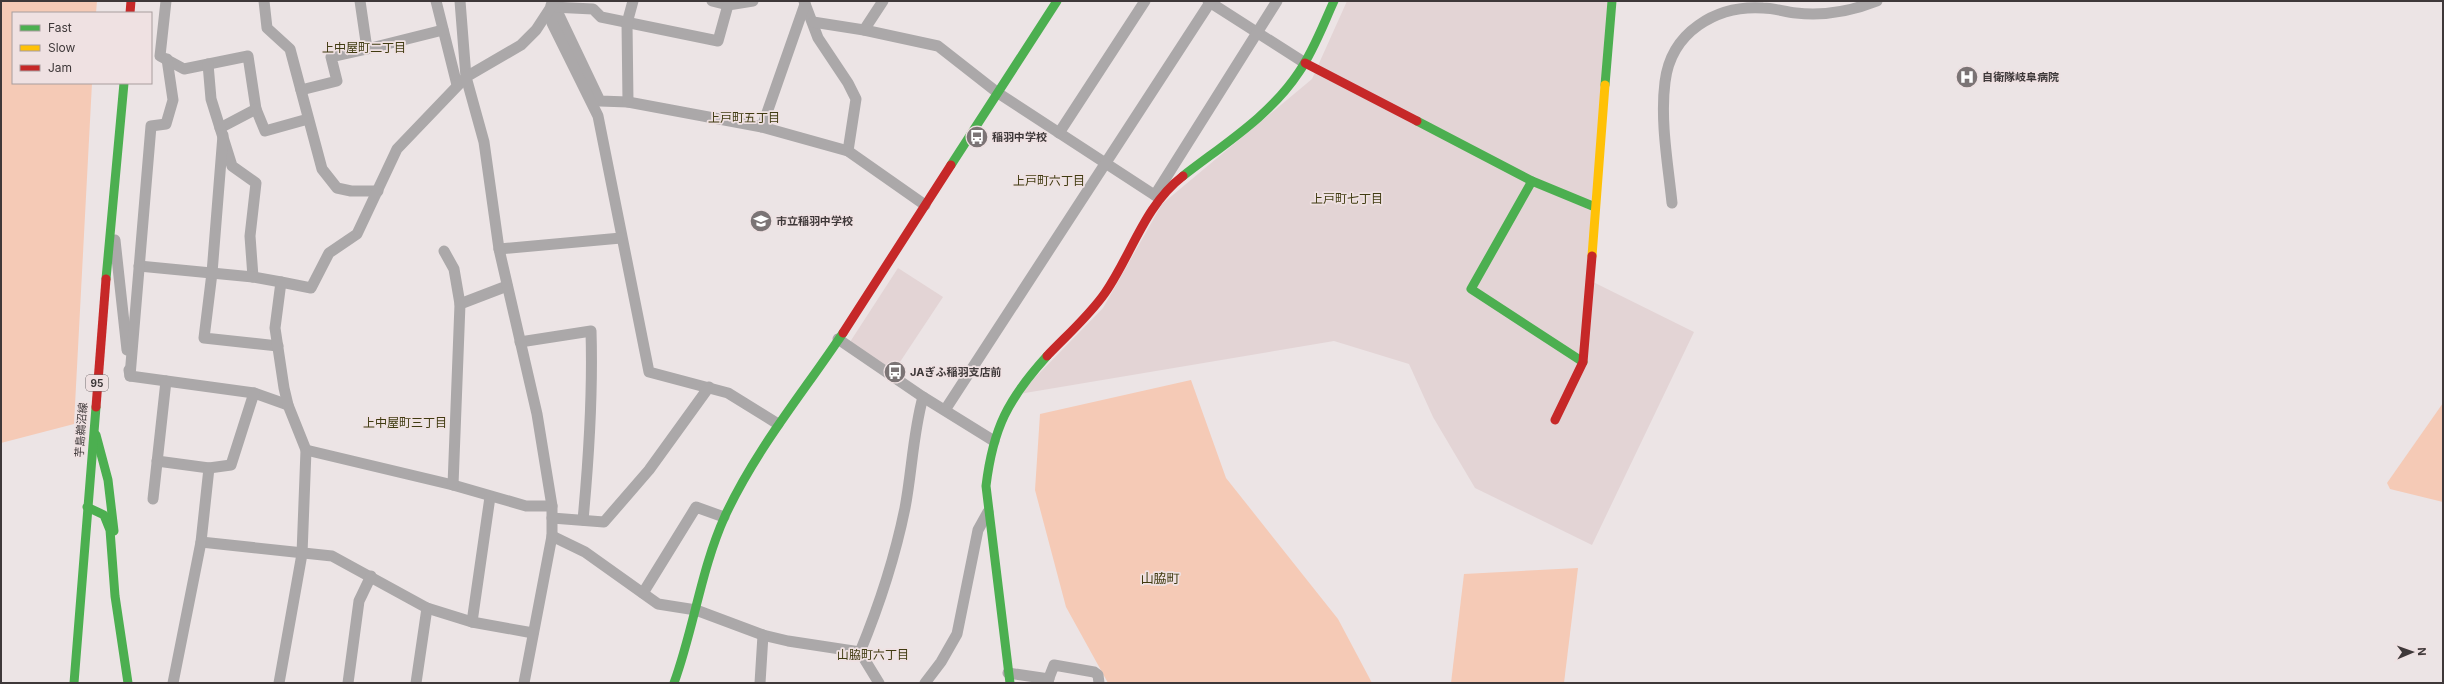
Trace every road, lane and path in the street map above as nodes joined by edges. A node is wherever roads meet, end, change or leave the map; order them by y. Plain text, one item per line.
1 (131, 1) edge
2 (166, 1) edge
3 (264, 1) edge
4 (360, 1) edge
5 (436, 1) edge
6 (460, 1) edge
7 (633, 1) edge
8 (712, 1) edge
9 (753, 1) edge
10 (883, 1) edge
11 (1057, 1) edge
12 (1145, 1) edge
13 (1277, 1) edge
14 (1334, 1) edge
15 (1612, 1) edge
16 (1877, 1) edge
17 (804, 2) edge
18 (1210, 2) edge
19 (552, 3) edge
20 (729, 3) edge
21 (130, 12) edge
22 (813, 22) junction
23 (627, 23) junction
24 (443, 30) junction
25 (864, 30) junction
26 (1257, 33) junction
27 (368, 49) junction
28 (167, 60) junction
29 (1305, 63) junction
30 (208, 64) junction
31 (466, 77) junction
32 (124, 84) edge
33 (457, 85) junction
34 (301, 90) junction
35 (998, 93) junction
36 (628, 102) junction
37 (256, 109) junction
38 (308, 119) junction
39 (762, 127) junction
40 (221, 131) junction
41 (1059, 133) junction
42 (848, 151) junction
43 (1106, 163) junction
44 (1532, 181) junction
45 (378, 190) junction
46 (1157, 197) junction
47 (1672, 203) dead end
48 (925, 205) junction
49 (1596, 207) junction
50 (112, 214) junction
51 (621, 238) junction
52 (499, 249) junction
53 (444, 251) dead end
54 (139, 266) junction
55 (212, 273) junction
56 (253, 277) junction
57 (281, 282) junction
58 (507, 286) junction
59 (460, 304) junction
60 (838, 339) junction
61 (520, 342) junction
62 (278, 346) junction
63 (1583, 362) junction
64 (130, 376) junction
65 (166, 382) junction
66 (709, 387) junction
67 (254, 394) junction
68 (923, 397) junction
69 (288, 405) junction
70 (945, 410) junction
71 (1555, 420) dead end
72 (778, 424) junction
73 (94, 426) junction
74 (994, 441) junction
75 (306, 450) junction
76 (157, 461) junction
77 (209, 468) junction
78 (453, 485) junction
79 (490, 497) junction
80 (153, 499) dead end
81 (552, 506) junction
82 (87, 507) junction
83 (988, 512) junction
84 (724, 517) junction
85 (552, 518) junction
86 (583, 520) junction
87 (552, 536) junction
88 (201, 542) junction
89 (302, 554) junction
90 (111, 555) junction
91 (371, 576) junction
92 (643, 593) junction
93 (427, 608) junction
94 (696, 610) junction
95 (472, 622) junction
96 (533, 633) junction
97 (763, 635) junction
98 (860, 652) junction
99 (1009, 678) edge
100 (1048, 681) edge
101 (74, 683) edge
102 (128, 683) edge
103 (173, 683) edge
104 (279, 683) edge
105 (348, 683) edge
106 (416, 683) edge
107 (524, 683) edge
108 (674, 683) edge
109 (760, 683) edge
110 (879, 683) edge
111 (925, 683) edge
112 (1099, 683) edge

1 - 21 street
2 - 28 street
3 - 34 street
4 - 27 street
5 - 24 street
6 - 31 street
7 - 23 street
8 - 20 street
9 - 20 street
10 - 25 street
11 - 35 street
12 - 41 street
13 - 26 street
14 - 29 street
15 - 49 street
16 - 47 street
17 - 22 street
17 - 39 street
18 - 26 street
18 - 43 street
19 - 23 street
19 - 31 street
19 - 36 street
19 - 51 street
20 - 23 street
22 - 25 street
22 - 42 street
23 - 36 street
24 - 27 street
24 - 33 street
25 - 35 street
26 - 29 street
26 - 46 street
27 - 34 street
28 - 30 street
28 - 54 street
29 - 44 street
29 - 46 street
30 - 37 street
30 - 40 street
31 - 33 street
31 - 52 street
32 - 50 street, 芋島鵜沼線 / 95
33 - 45 street
34 - 38 street
35 - 41 street
35 - 48 street
36 - 39 street
37 - 38 street
37 - 40 street
38 - 45 street
39 - 42 street
40 - 55 street
40 - 56 street
41 - 43 street
42 - 48 street
43 - 46 street
43 - 70 street
44 - 49 street
44 - 63 street
45 - 57 street
46 - 74 street
48 - 60 street
49 - 63 street
50 - 64 street
50 - 73 street, 芋島鵜沼線 / 95
51 - 52 street
51 - 66 street
52 - 58 street
53 - 59 street
54 - 55 street
54 - 64 street
55 - 56 street
55 - 62 street
56 - 57 street
57 - 62 street
58 - 59 street
58 - 61 street
59 - 78 street
60 - 68 street
60 - 72 street
61 - 81 street
61 - 86 street
62 - 69 street
63 - 71 street
64 - 65 street
65 - 67 street
65 - 76 street
66 - 72 street
66 - 86 street
67 - 69 street
67 - 77 street
68 - 70 street
68 - 98 street
69 - 75 street
70 - 74 street
72 - 84 street
73 - 82 street, 芋島鵜沼線 / 95
73 - 90 street
74 - 83 street
75 - 78 street
75 - 89 street
76 - 77 street
76 - 80 street
77 - 88 street
78 - 79 street
79 - 81 street
79 - 95 street
81 - 85 street
82 - 90 street
82 - 101 street, 芋島鵜沼線 / 95
83 - 99 street
83 - 111 street
84 - 92 street
84 - 94 street
85 - 86 street
85 - 87 street
87 - 92 street
87 - 96 street
88 - 89 street
88 - 103 street
89 - 91 street
89 - 104 street
90 - 102 street
91 - 93 street
91 - 105 street
92 - 94 street
93 - 95 street
93 - 106 street
94 - 97 street
94 - 108 street
95 - 96 street
96 - 107 street
97 - 98 street
97 - 109 street
98 - 110 street
99 - 100 street
100 - 112 street

